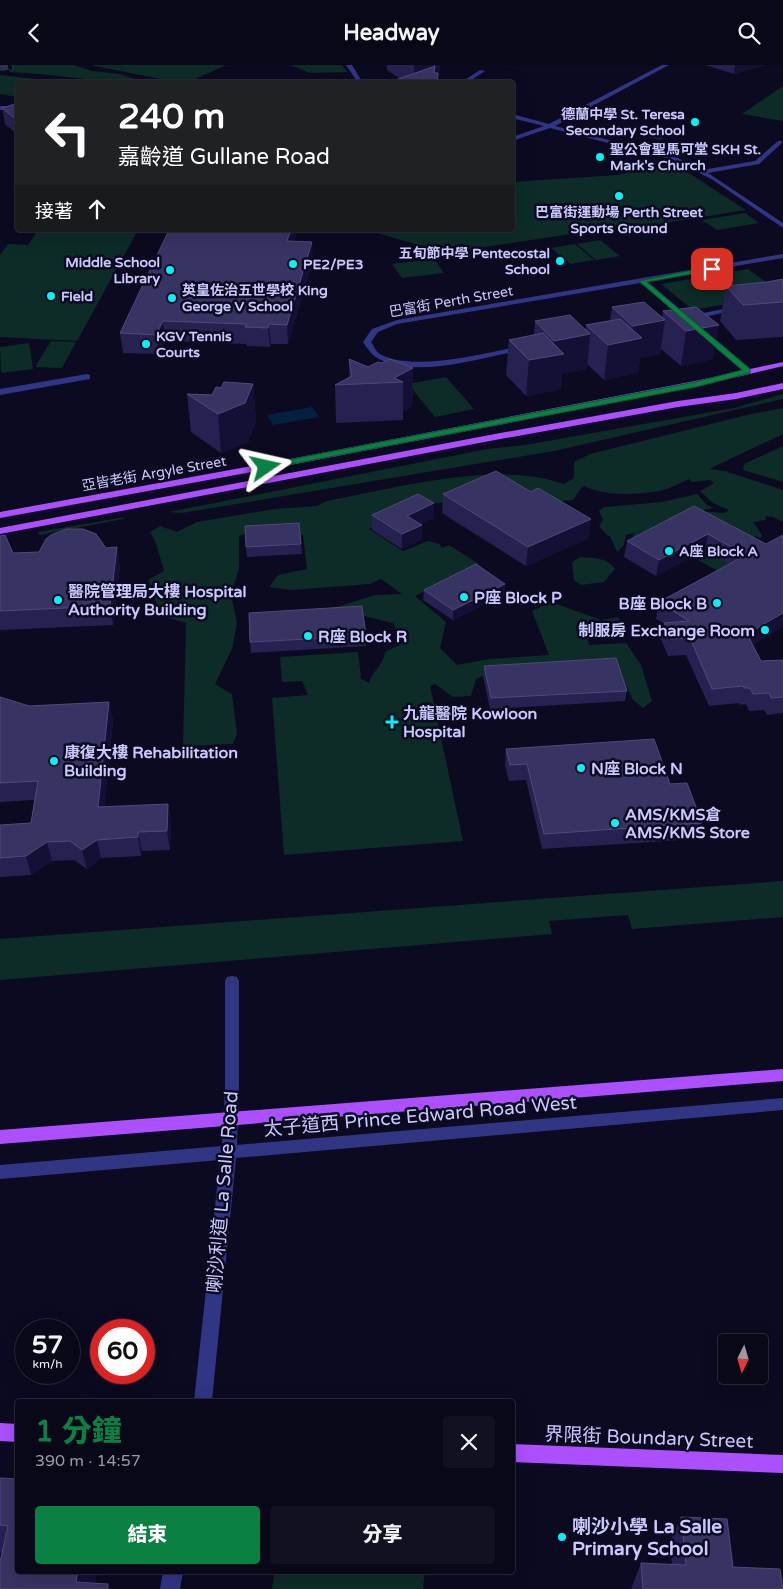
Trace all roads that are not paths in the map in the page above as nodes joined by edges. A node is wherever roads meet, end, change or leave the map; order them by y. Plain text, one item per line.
1 (349, 65) edge
2 (666, 65) edge
3 (482, 71) dead end
4 (359, 80) edge
5 (467, 80) edge
6 (0, 108) edge
7 (15, 108) edge
8 (515, 117) edge
9 (550, 126) junction
10 (515, 138) edge
11 (780, 142) dead end
12 (702, 172) junction
13 (783, 226) edge
14 (783, 256) edge
15 (642, 281) junction
16 (748, 306) edge
17 (686, 318) junction
18 (672, 321) edge
19 (533, 346) edge
20 (783, 364) edge
21 (748, 371) junction
22 (783, 372) edge
23 (87, 377) dead end
24 (783, 379) edge
25 (696, 384) junction
26 (783, 387) edge
27 (0, 392) edge
28 (707, 399) junction
29 (0, 515) edge
30 (0, 531) edge
31 (232, 981) dead end
32 (783, 1075) edge
33 (783, 1104) edge
34 (231, 1119) junction
35 (0, 1137) edge
36 (228, 1151) junction
37 (0, 1172) edge
38 (203, 1399) edge
39 (0, 1432) edge
40 (15, 1433) edge
41 (515, 1453) edge
42 (783, 1464) edge
43 (172, 1574) edge
44 (170, 1589) edge

1 - 4 street
2 - 9 street
3 - 5 street
6 - 7 street
8 - 9 street
9 - 10 street
9 - 12 street
11 - 12 street
12 - 13 street
14 - 15 street, 巴富街 Perth Street
15 - 17 street
15 - 19 street, 巴富街 Perth Street
16 - 17 street
17 - 18 street
17 - 21 street
20 - 21 main road, 亞皆老街 Argyle Street
21 - 25 main road, 亞皆老街 Argyle Street
22 - 25 main road
23 - 27 street
24 - 28 main road
25 - 29 main road, 亞皆老街 Argyle Street
26 - 28 main road, 亞皆老街 Argyle Street
28 - 30 main road, 亞皆老街 Argyle Street
31 - 34 street, 喇沙利道 La Salle Road
32 - 34 main road, 太子道西 Prince Edward Road West
33 - 36 street, 太子道西 Prince Edward Road West
34 - 35 main road, 太子道西 Prince Edward Road West
34 - 36 street, 喇沙利道 La Salle Road
36 - 37 street, 太子道西 Prince Edward Road West
36 - 38 street, 喇沙利道 La Salle Road
39 - 40 main road
41 - 42 main road, 界限街 Boundary Street
43 - 44 street

